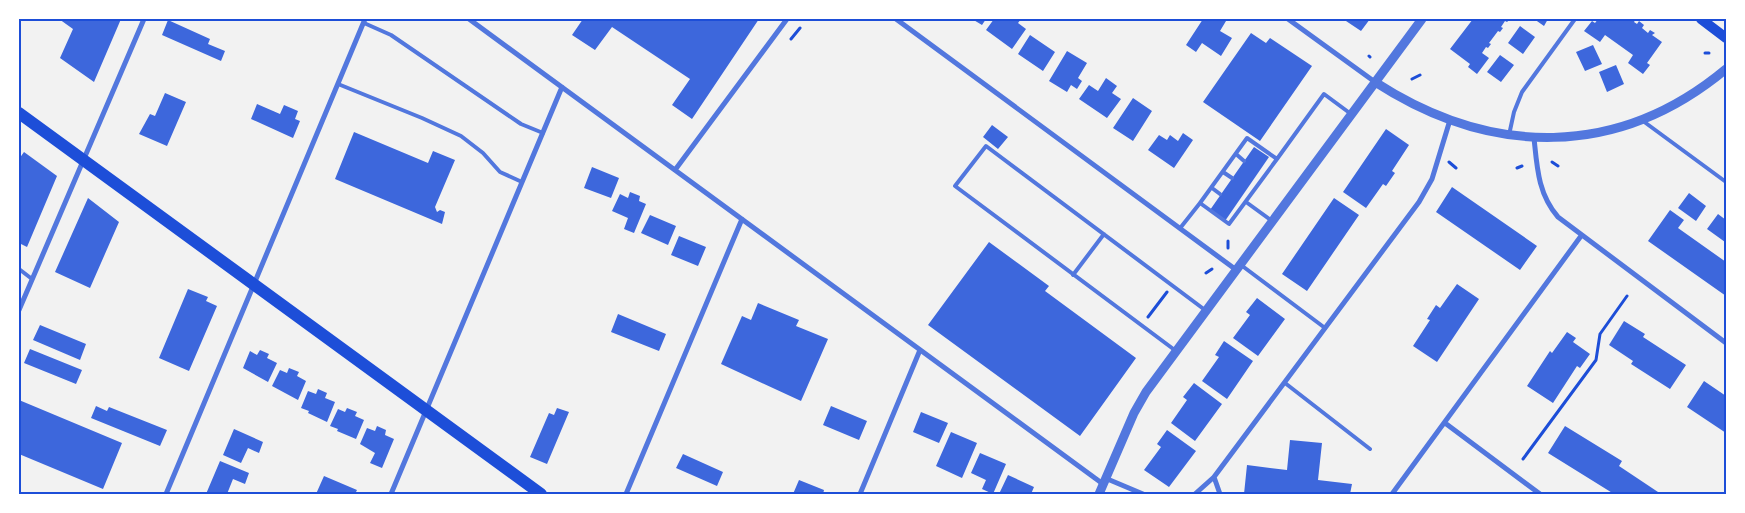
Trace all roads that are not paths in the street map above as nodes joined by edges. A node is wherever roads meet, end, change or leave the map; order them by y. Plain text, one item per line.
1 (144, 19) edge
2 (470, 19) edge
3 (787, 19) edge
4 (896, 19) edge
5 (1288, 19) edge
6 (1422, 19) edge
7 (1575, 19) edge
8 (1701, 19) edge
9 (365, 21) edge
10 (1726, 38) edge
11 (1726, 69) edge
12 (1375, 82) junction
13 (338, 84) junction
14 (562, 87) junction
15 (19, 113) edge
16 (1350, 114) junction
17 (1450, 120) junction
18 (1643, 120) junction
19 (543, 133) junction
20 (1509, 135) junction
21 (1534, 138) junction
22 (1236, 154) junction
23 (1277, 159) junction
24 (83, 160) junction
25 (1244, 161) dead end
26 (675, 170) junction
27 (1223, 172) junction
28 (1260, 173) dead end
29 (1264, 177) junction
30 (1232, 178) dead end
31 (522, 182) junction
32 (1726, 182) edge
33 (1212, 188) junction
34 (1248, 190) dead end
35 (1252, 193) junction
36 (1220, 194) dead end
37 (1246, 202) junction
38 (1200, 203) junction
39 (1236, 206) dead end
40 (1240, 209) junction
41 (742, 220) junction
42 (1272, 221) junction
43 (1181, 227) junction
44 (1104, 234) junction
45 (1580, 236) junction
46 (1237, 266) junction
47 (19, 270) edge
48 (1074, 274) junction
49 (32, 279) junction
50 (253, 286) junction
51 (19, 310) edge
52 (1205, 310) junction
53 (1325, 328) junction
54 (1726, 343) edge
55 (920, 350) junction
56 (1176, 351) junction
57 (1285, 383) junction
58 (426, 410) junction
59 (1445, 423) junction
60 (1370, 449) dead end
61 (1214, 476) junction
62 (1104, 481) junction
63 (166, 494) edge
64 (391, 494) edge
65 (541, 494) edge
66 (626, 494) edge
67 (860, 494) edge
68 (1098, 494) edge
69 (1143, 494) edge
70 (1196, 494) edge
71 (1220, 494) edge
72 (1392, 494) edge
73 (1540, 494) edge

1 - 24 street
2 - 14 street
3 - 26 street
4 - 43 street
5 - 12 street
6 - 12 street
7 - 20 lane
8 - 10 main road
9 - 13 street
9 - 19 lane
11 - 18 street
12 - 16 street
12 - 17 street
13 - 31 lane
13 - 50 street
14 - 19 street
14 - 26 street
15 - 24 main road
16 - 23 lane
16 - 42 street
17 - 20 street
17 - 53 street
18 - 21 street
18 - 32 lane
19 - 31 street
20 - 21 street
21 - 45 street
22 - 23 lane
22 - 25 lane
22 - 27 lane
23 - 29 lane
24 - 49 street
24 - 50 main road
26 - 41 street
27 - 30 lane
27 - 33 lane
28 - 29 lane
29 - 35 lane
31 - 58 street
33 - 36 lane
33 - 38 lane
34 - 35 lane
35 - 37 lane
37 - 40 lane
37 - 42 lane
38 - 40 lane
38 - 43 lane
39 - 40 lane
41 - 55 street
41 - 66 street
42 - 46 street
43 - 46 street
44 - 48 lane
44 - 48 lane
44 - 52 lane
45 - 54 street
45 - 59 street
46 - 52 street
46 - 53 lane
47 - 49 lane
48 - 56 lane
49 - 51 street
50 - 58 main road
50 - 63 street
52 - 56 street
53 - 57 street
55 - 62 street
55 - 67 street
56 - 62 street
57 - 60 lane
57 - 61 street
58 - 64 street
58 - 65 main road
59 - 72 street
59 - 73 street
61 - 70 street
61 - 71 street
62 - 68 street
62 - 69 street

